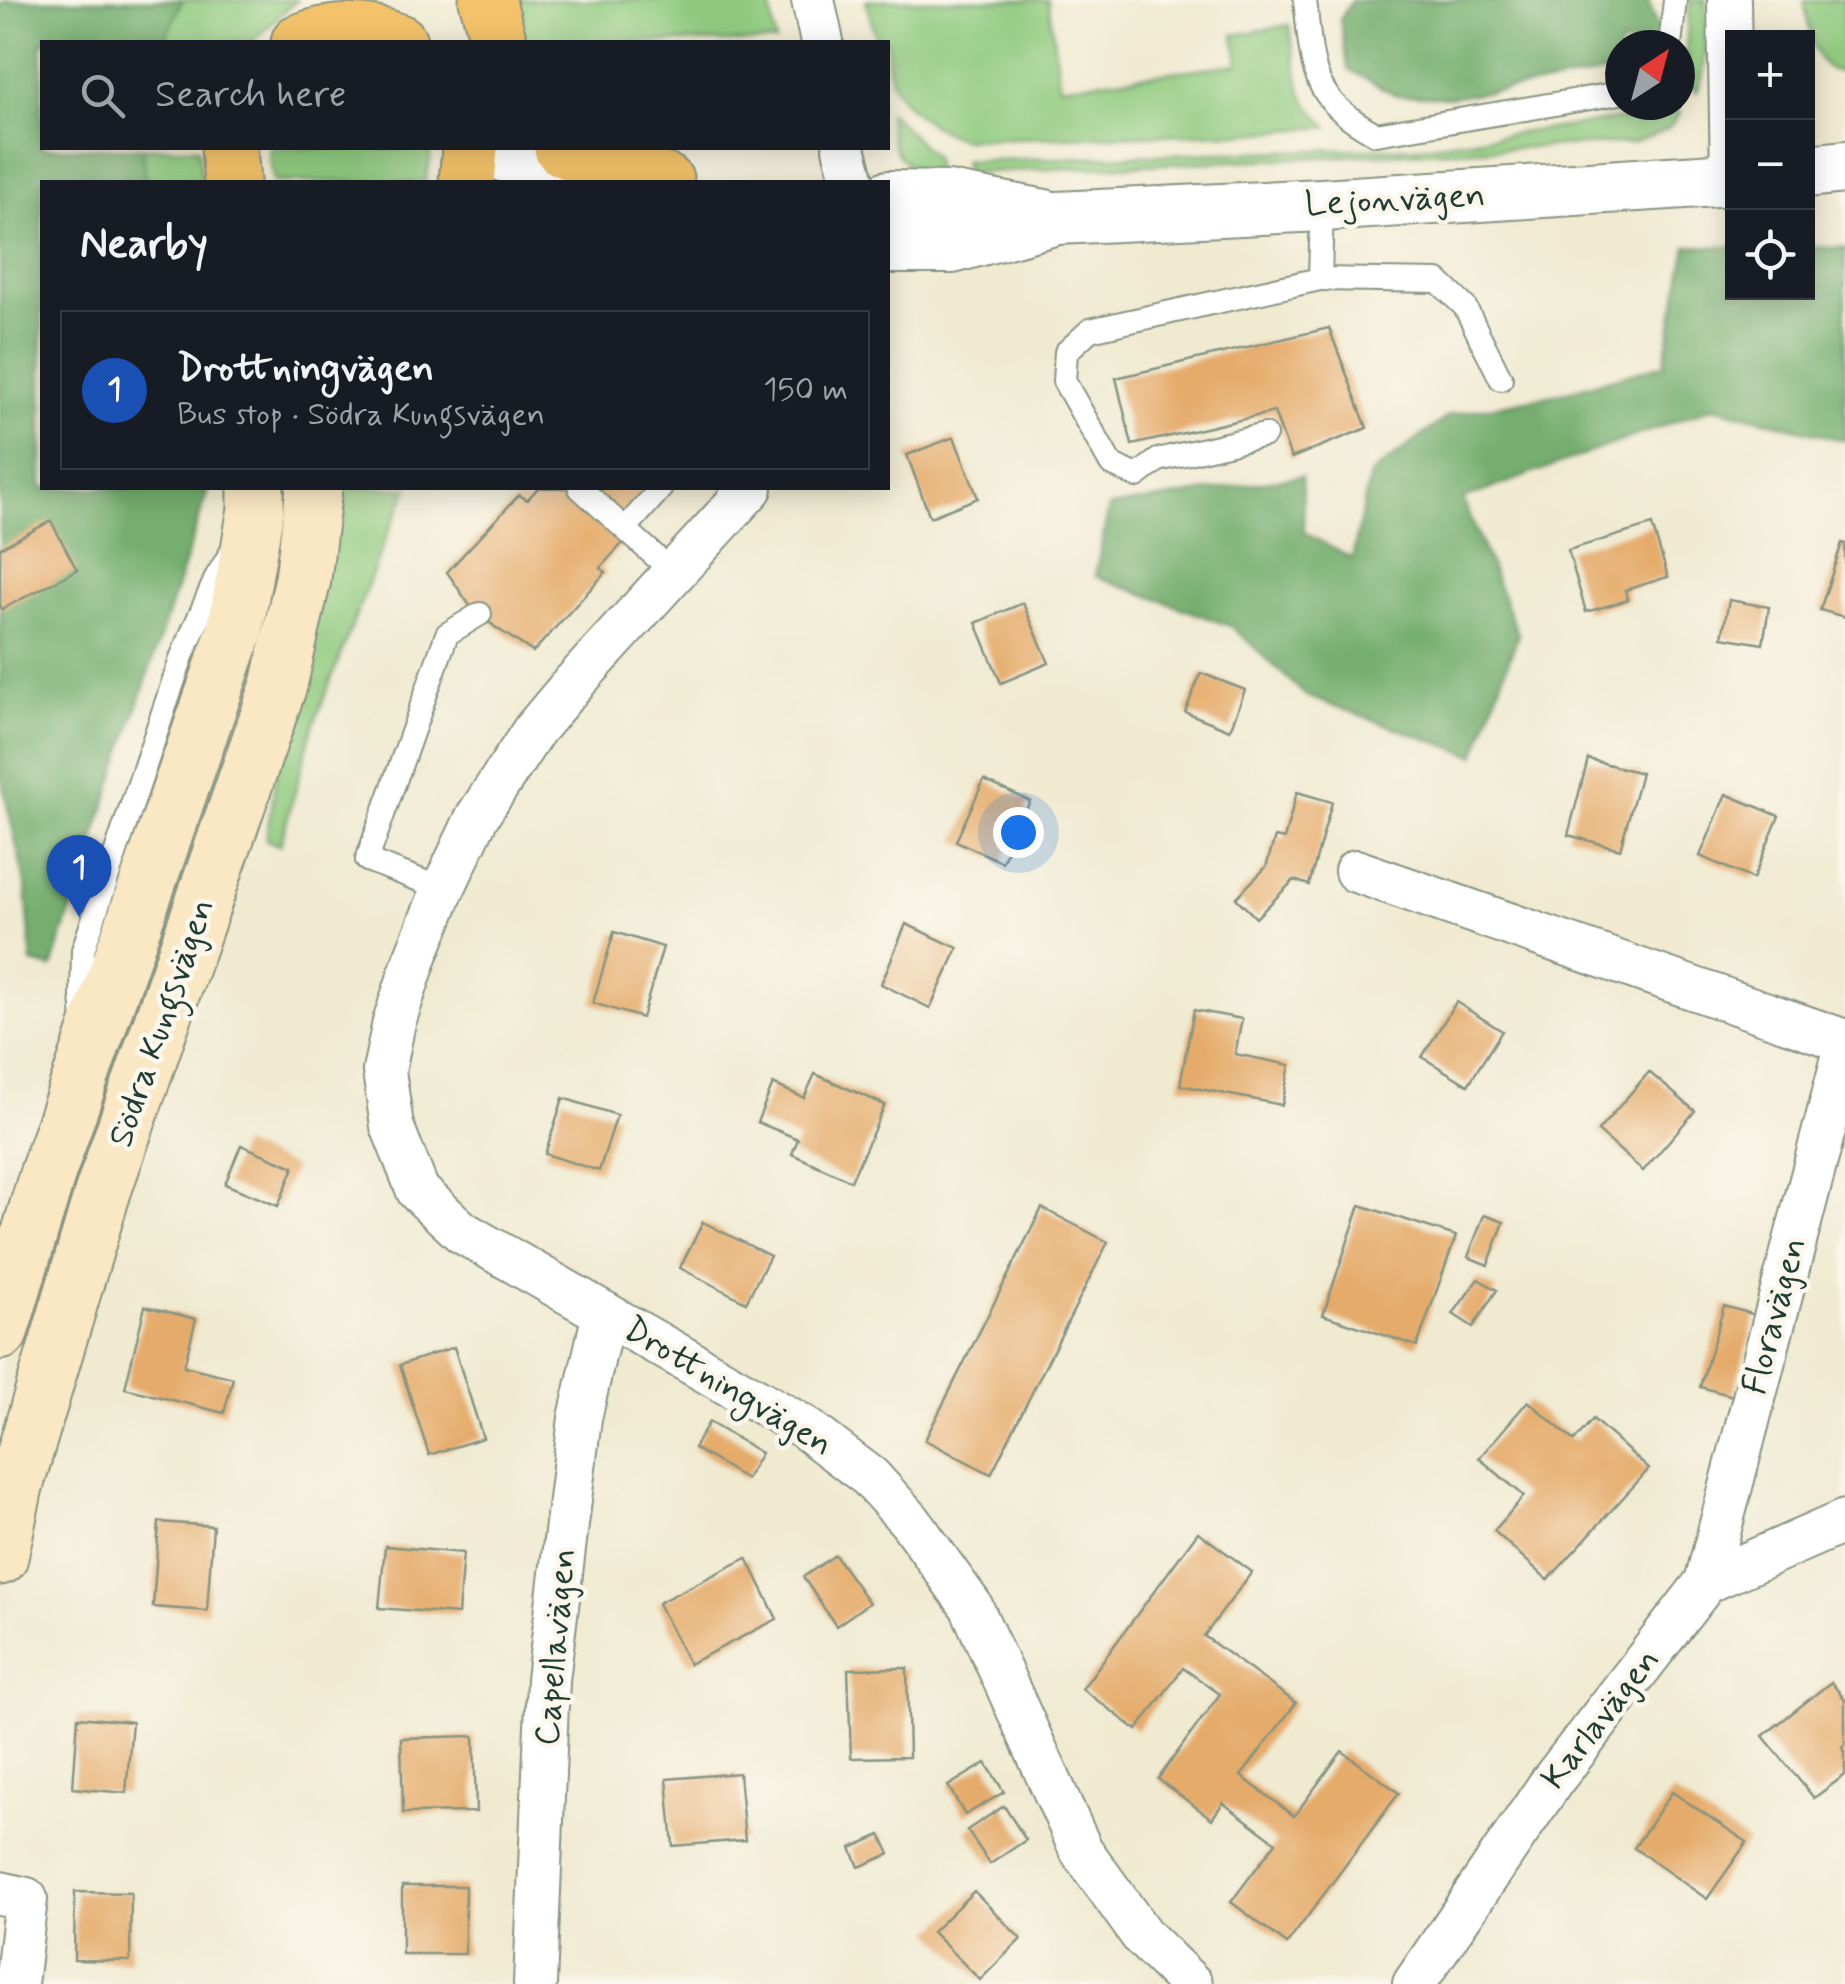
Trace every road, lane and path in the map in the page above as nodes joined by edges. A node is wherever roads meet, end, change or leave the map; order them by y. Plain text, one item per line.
1 (458, 0) edge
2 (487, 0) edge
3 (814, 0) edge
4 (1304, 0) edge
5 (1674, 0) edge
6 (1729, 0) edge
7 (315, 27) edge
8 (1671, 30) edge
9 (393, 40) edge
10 (459, 40) edge
11 (498, 40) edge
12 (822, 40) edge
13 (1605, 95) edge
14 (1731, 120) edge
15 (229, 150) edge
16 (470, 150) edge
17 (495, 150) edge
18 (566, 150) edge
19 (845, 150) edge
20 (1845, 167) edge
21 (1815, 170) edge
22 (1725, 178) edge
23 (232, 180) edge
24 (467, 180) edge
25 (589, 180) edge
26 (658, 180) edge
27 (852, 180) edge
28 (890, 196) edge
29 (1322, 205) junction
30 (1057, 218) junction
31 (890, 246) edge
32 (1320, 279) junction
33 (1501, 379) dead end
34 (1264, 434) dead end
35 (314, 490) edge
36 (582, 490) edge
37 (659, 490) edge
38 (750, 490) edge
39 (256, 498) edge
40 (626, 529) junction
41 (674, 573) junction
42 (480, 614) dead end
43 (1356, 871) dead end
44 (443, 889) junction
45 (1845, 1041) edge
46 (1845, 1050) edge
47 (1835, 1133) edge
48 (604, 1314) junction
49 (0, 1332) edge
50 (1845, 1521) edge
51 (0, 1557) edge
52 (1706, 1582) junction
53 (0, 1894) edge
54 (16, 1984) edge
55 (535, 1984) edge
56 (1192, 1984) edge
57 (1414, 1984) edge

1 - 10 main road
2 - 11 main road
3 - 12 street
4 - 13 lane
5 - 8 lane
6 - 14 street
7 - 9 main road
15 - 23 main road
16 - 24 main road
17 - 25 street
18 - 26 main road
19 - 27 street
20 - 21 street
22 - 29 street, Lejonvägen
28 - 30 street, Lejonvägen
29 - 30 street, Lejonvägen
29 - 32 lane
30 - 31 street, Lejonvägen
32 - 33 lane
32 - 34 lane
35 - 51 main road, Södra Kungsvägen
36 - 40 lane
37 - 40 lane
38 - 41 street, Drottningvägen
39 - 49 main road, Södra Kungsvägen
40 - 41 lane
41 - 44 street, Drottningvägen
42 - 44 lane
43 - 45 street
44 - 48 street, Drottningvägen
46 - 47 street, Floravägen
47 - 52 street, Floravägen
48 - 55 street, Capellavägen
48 - 56 street, Drottningvägen
50 - 52 street, Karlavägen
52 - 57 street, Karlavägen
53 - 54 street

